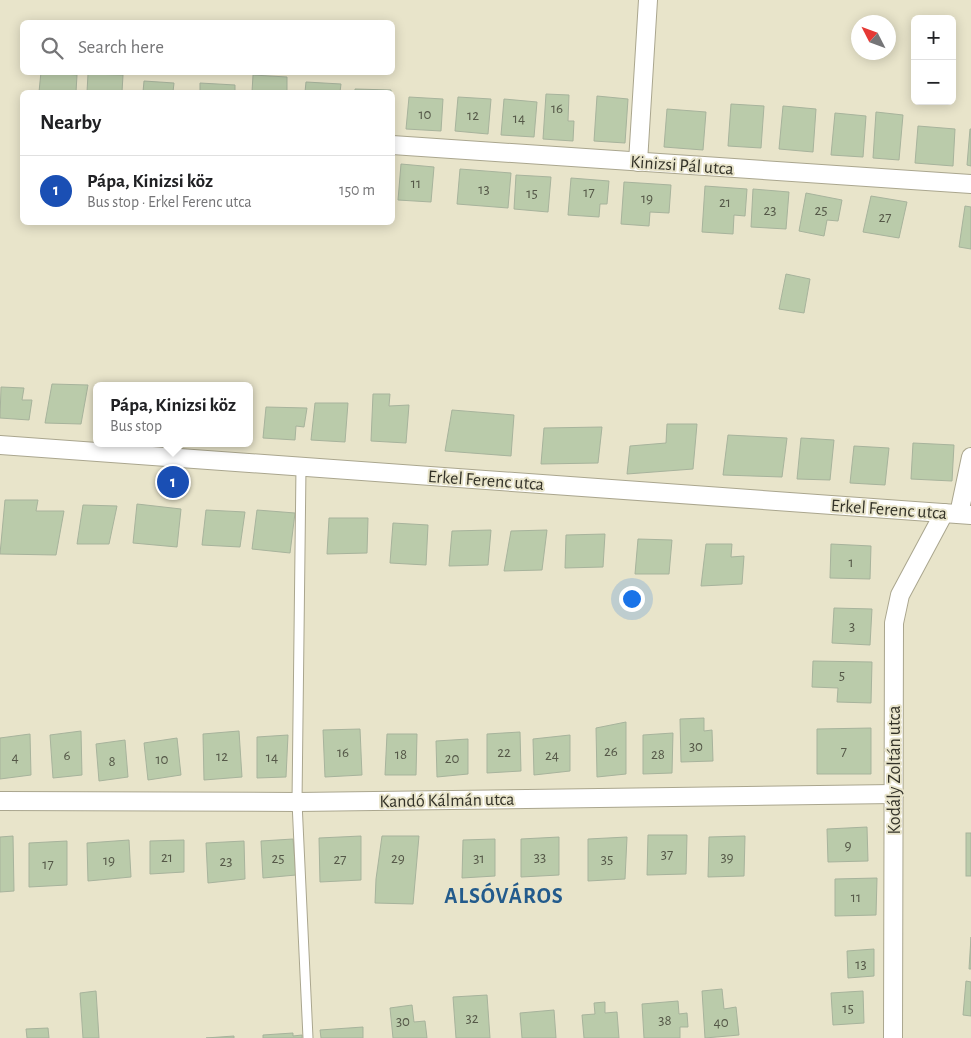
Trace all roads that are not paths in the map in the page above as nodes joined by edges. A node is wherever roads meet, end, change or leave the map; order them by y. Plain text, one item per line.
1 (648, 0) edge
2 (395, 145) edge
3 (638, 162) junction
4 (971, 184) edge
5 (0, 445) edge
6 (971, 457) edge
7 (301, 467) junction
8 (958, 514) edge
9 (894, 794) junction
10 (0, 801) edge
11 (297, 802) junction
12 (308, 1038) edge
13 (894, 1038) edge

1 - 3 street
2 - 3 street, Kinizsi Pál utca
3 - 4 street, Kinizsi Pál utca
5 - 7 street, Erkel Ferenc utca
6 - 8 street, Kodály Zoltán utca
7 - 8 street, Erkel Ferenc utca
7 - 11 lane
8 - 9 street, Kodály Zoltán utca
9 - 11 street, Kandó Kálmán utca
9 - 13 street, Kodály Zoltán utca
10 - 11 street, Kandó Kálmán utca
11 - 12 lane

